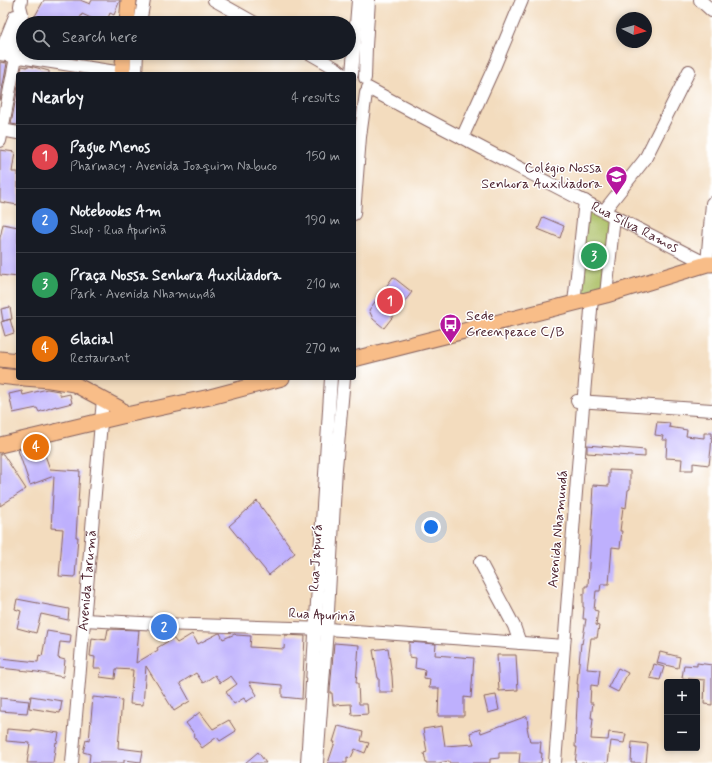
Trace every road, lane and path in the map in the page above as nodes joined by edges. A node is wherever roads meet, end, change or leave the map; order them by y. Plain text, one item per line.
1 (129, 0) edge
2 (144, 0) edge
3 (358, 0) edge
4 (369, 0) edge
5 (522, 0) edge
6 (700, 0) edge
7 (220, 2) edge
8 (20, 3) edge
9 (712, 11) edge
10 (21, 16) edge
11 (128, 16) edge
12 (141, 16) edge
13 (243, 16) edge
14 (16, 30) edge
15 (7, 55) edge
16 (27, 60) edge
17 (125, 60) edge
18 (134, 60) edge
19 (321, 60) edge
20 (64, 69) edge
21 (689, 71) dead end
22 (102, 72) edge
23 (127, 72) edge
24 (128, 72) edge
25 (341, 72) edge
26 (360, 84) edge
27 (16, 133) edge
28 (1, 135) edge
29 (462, 138) junction
30 (356, 189) edge
31 (585, 201) junction
32 (712, 203) edge
33 (609, 214) junction
34 (709, 264) edge
35 (589, 299) junction
36 (356, 358) edge
37 (0, 359) edge
38 (16, 361) edge
39 (0, 376) edge
40 (16, 378) edge
41 (50, 380) edge
42 (274, 380) edge
43 (331, 380) edge
44 (344, 380) edge
45 (103, 399) junction
46 (580, 402) junction
47 (712, 410) edge
48 (126, 415) junction
49 (101, 422) junction
50 (0, 445) edge
51 (480, 562) dead end
52 (84, 620) junction
53 (321, 629) junction
54 (520, 643) junction
55 (561, 646) junction
56 (72, 763) edge
57 (307, 763) edge
58 (317, 763) edge
59 (549, 763) edge
60 (555, 763) edge

1 - 11 main road
2 - 12 street
3 - 26 street
4 - 26 street
5 - 29 street
6 - 9 street
7 - 13 street
8 - 10 street
14 - 15 street
15 - 28 street
16 - 20 street
17 - 23 main road
18 - 24 street
19 - 25 street
20 - 22 street
21 - 33 street
26 - 29 street, Rua Silva Ramos
26 - 30 street
27 - 28 street
29 - 31 street, Rua Silva Ramos
31 - 33 street, Rua Silva Ramos
31 - 35 street, Avenida Nhamundá
32 - 34 street
33 - 34 street, Rua Silva Ramos
33 - 35 street, Avenida Nhamundá
34 - 35 main road
35 - 36 main road
35 - 46 street, Avenida Nhamundá
37 - 38 main road
39 - 40 main road
41 - 45 main road
42 - 48 main road
43 - 53 street, Rua Japurá
44 - 53 street, Rua Japurá
45 - 48 main road
45 - 49 street, Avenida Tarumã
46 - 47 street
46 - 55 street, Avenida Nhamundá
48 - 49 main road
49 - 50 main road
49 - 52 street, Avenida Tarumã
51 - 54 street
52 - 53 street, Rua Apurinã
52 - 56 street, Avenida Tarumã
53 - 54 street, Rua Apurinã
53 - 57 street, Rua Japurá
53 - 58 street, Rua Japurá
54 - 55 street, Rua Apurinã
55 - 59 street, Avenida Nhamundá
55 - 60 street, Avenida Nhamundá

